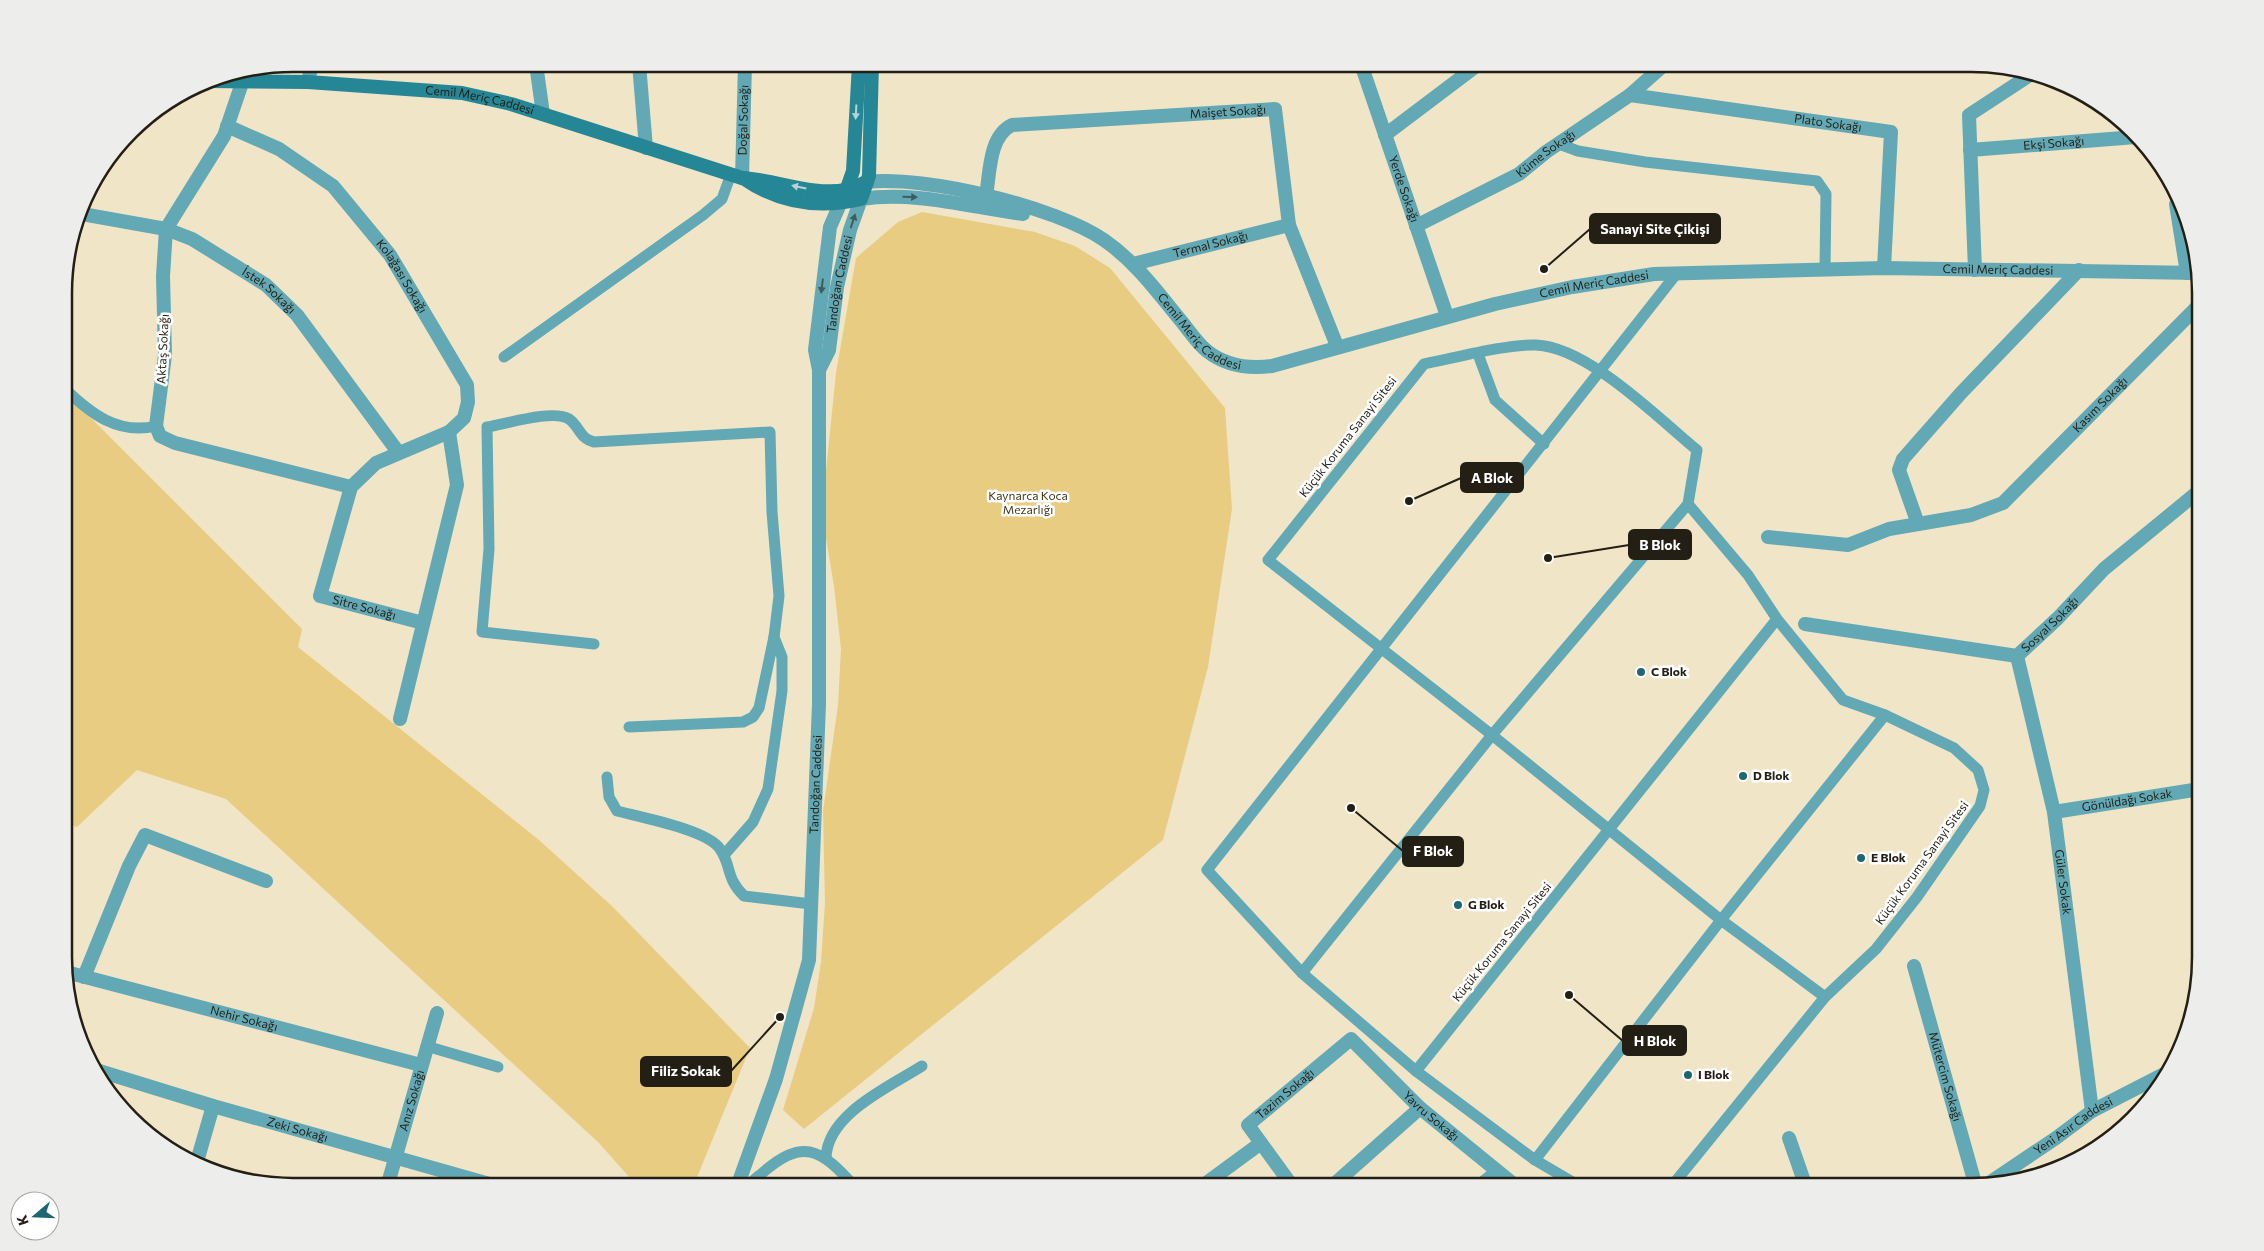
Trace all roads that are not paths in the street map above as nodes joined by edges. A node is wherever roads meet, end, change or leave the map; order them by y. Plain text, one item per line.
1 (310, 72) edge
2 (537, 72) edge
3 (641, 72) edge
4 (744, 72) edge
5 (859, 72) edge
6 (872, 72) edge
7 (1364, 72) edge
8 (1468, 72) edge
9 (1656, 72) edge
10 (2024, 79) edge
11 (231, 82) edge
12 (242, 82) junction
13 (308, 82) junction
14 (1630, 95) junction
15 (543, 114) junction
16 (228, 126) junction
17 (1385, 135) junction
18 (2128, 138) edge
19 (1559, 144) junction
20 (646, 148) junction
21 (1970, 150) junction
22 (736, 176) junction
23 (867, 182) junction
24 (847, 190) junction
25 (986, 196) junction
26 (861, 199) junction
27 (840, 204) junction
28 (87, 215) edge
29 (1058, 218) junction
30 (1289, 225) junction
31 (1416, 226) junction
32 (166, 229) junction
33 (1133, 264) junction
34 (1884, 268) junction
35 (1825, 269) junction
36 (1974, 270) junction
37 (2079, 270) junction
38 (1677, 273) junction
39 (2191, 273) edge
40 (2192, 312) edge
41 (1447, 316) junction
42 (1337, 346) junction
43 (1478, 354) junction
44 (504, 357) dead end
45 (819, 370) junction
46 (1602, 371) junction
47 (72, 395) edge
48 (156, 426) junction
49 (450, 432) junction
50 (1544, 444) junction
51 (398, 452) junction
52 (351, 487) junction
53 (2192, 497) edge
54 (1688, 504) junction
55 (1918, 524) junction
56 (1768, 537) dead end
57 (1777, 619) junction
58 (423, 623) junction
59 (1805, 624) dead end
60 (774, 637) junction
61 (594, 644) dead end
62 (1380, 648) junction
63 (2017, 656) junction
64 (1885, 716) junction
65 (400, 719) dead end
66 (629, 727) dead end
67 (1492, 735) junction
68 (607, 777) dead end
69 (2192, 789) edge
70 (2054, 812) junction
71 (1610, 829) junction
72 (724, 855) junction
73 (266, 881) dead end
74 (811, 904) junction
75 (1722, 920) junction
76 (1914, 966) dead end
77 (1302, 973) junction
78 (73, 974) edge
79 (84, 977) junction
80 (1825, 997) junction
81 (437, 1013) dead end
82 (1351, 1040) joint
83 (426, 1046) junction
84 (421, 1065) junction
85 (922, 1066) dead end
86 (498, 1067) dead end
87 (1416, 1072) junction
88 (105, 1073) edge
89 (2155, 1079) edge
90 (213, 1106) junction
91 (1420, 1108) junction
92 (2092, 1111) junction
93 (1789, 1138) dead end
94 (1261, 1143) junction
95 (198, 1157) edge
96 (826, 1158) junction
97 (394, 1159) junction
98 (1536, 1160) junction
99 (1497, 1172) junction
100 (1998, 1177) edge
101 (389, 1178) edge
102 (466, 1178) edge
103 (740, 1178) edge
104 (755, 1178) edge
105 (846, 1178) edge
106 (1213, 1178) edge
107 (1286, 1178) edge
108 (1341, 1178) edge
109 (1489, 1178) edge
110 (1505, 1178) edge
111 (1566, 1178) edge
112 (1678, 1178) edge
113 (1803, 1178) edge
114 (1973, 1178) edge

1 - 13 street
2 - 15 street
3 - 20 street
4 - 22 street, Doğal Sokağı
5 -> 24 main road
6 - 23 main road
7 - 17 street, Yerde Sokağı
8 - 17 street
9 - 14 street, Küme Sokağı
10 - 21 street
11 - 12 main road, Cemil Meriç Caddesi
12 - 13 main road, Cemil Meriç Caddesi
12 - 16 street, Aktaş Sokağı
13 - 15 main road, Cemil Meriç Caddesi
14 - 19 street, Küme Sokağı
14 - 34 street, Plato Sokağı
15 - 20 main road, Cemil Meriç Caddesi
16 - 32 street, Aktaş Sokağı
16 - 49 street, Kolağası Sokağı
17 - 31 street, Yerde Sokağı
18 - 21 street, Ekşi Sokağı
19 - 31 street, Küme Sokağı
19 - 35 lane
20 - 22 main road, Cemil Meriç Caddesi
21 - 36 street
24 -> 22 main road, Cemil Meriç Caddesi
22 - 27 main road, Cemil Meriç Caddesi
22 - 44 lane
23 - 24 main road
23 - 25 street, Cemil Meriç Caddesi
23 - 26 main road
24 - 27 main road
25 - 29 street, Cemil Meriç Caddesi
25 - 30 street, Maişet Sokağı
26 - 27 main road, Cemil Meriç Caddesi
26 -> 29 street, Cemil Meriç Caddesi
45 -> 26 street, Tandoğan Caddesi
27 -> 45 street, Tandoğan Caddesi
28 - 32 street, İstek Sokağı
29 - 33 street, Cemil Meriç Caddesi
30 - 33 street, Termal Sokağı
30 - 42 street, Maişet Sokağı
31 - 41 street, Yerde Sokağı
32 - 48 street, Aktaş Sokağı
32 - 51 street, İstek Sokağı
33 - 42 street, Cemil Meriç Caddesi
34 - 35 street, Cemil Meriç Caddesi
34 - 36 street, Cemil Meriç Caddesi
35 - 38 street, Cemil Meriç Caddesi
36 - 37 street, Cemil Meriç Caddesi
37 - 39 street, Cemil Meriç Caddesi
37 - 55 street
38 - 41 street, Cemil Meriç Caddesi
38 - 46 lane
40 - 55 street, Kasım Sokağı
41 - 42 street, Cemil Meriç Caddesi
43 - 46 lane, Küçük Koruma Sanayi Sitesi
43 - 50 lane
43 - 62 lane, Küçük Koruma Sanayi Sitesi
45 - 74 street, Tandoğan Caddesi
46 - 50 lane
46 - 54 lane, Küçük Koruma Sanayi Sitesi
47 - 48 lane
48 - 52 street
49 - 51 street, Kolağası Sokağı
49 - 58 street
50 - 62 lane
51 - 52 street, Sitre Sokağı
52 - 58 street, Sitre Sokağı
53 - 63 street, Sosyal Sokağı
54 - 57 lane, Küçük Koruma Sanayi Sitesi
54 - 67 lane
55 - 56 street
57 - 64 lane, Küçük Koruma Sanayi Sitesi
57 - 71 lane, Küçük Koruma Sanayi Sitesi
58 - 65 street
59 - 63 street, Sosyal Sokağı
60 - 61 lane
60 - 66 lane
60 - 72 lane
62 - 67 lane, Küçük Koruma Sanayi Sitesi
62 - 77 lane
63 - 70 street, Güler Sokak
64 - 75 lane
64 - 80 lane, Küçük Koruma Sanayi Sitesi
67 - 71 lane, Küçük Koruma Sanayi Sitesi
67 - 77 lane
68 - 72 lane
69 - 70 street, Gönüldağı Sokak
70 - 92 street, Güler Sokak
71 - 75 lane, Küçük Koruma Sanayi Sitesi
71 - 87 lane, Küçük Koruma Sanayi Sitesi
72 - 74 lane
73 - 79 street
74 - 103 street, Tandoğan Caddesi
75 - 80 lane, Küçük Koruma Sanayi Sitesi
75 - 98 lane
76 - 114 street, Mütercim Sokağı
77 - 87 lane
78 - 79 street, Nehir Sokağı
79 - 84 street, Nehir Sokağı
80 - 112 lane, Küçük Koruma Sanayi Sitesi
81 - 83 street, Anız Sokağı
82 - 91 street, Yavru Sokağı
82 - 94 street, Tazim Sokağı
83 - 84 street, Anız Sokağı
83 - 86 lane
84 - 97 street, Anız Sokağı
85 - 96 lane
87 - 98 lane
88 - 90 street, Zeki Sokağı
89 - 92 street, Yeni Asır Caddesi
90 - 95 street
90 - 97 street, Zeki Sokağı
91 - 99 street, Yavru Sokağı
91 - 108 street
92 - 100 street, Yeni Asır Caddesi
93 - 113 street
94 - 106 street
94 - 107 street
96 - 104 lane
96 - 105 lane
97 - 101 street, Anız Sokağı
97 - 102 street, Zeki Sokağı
98 - 111 lane
99 - 109 street
99 - 110 street, Yavru Sokağı

